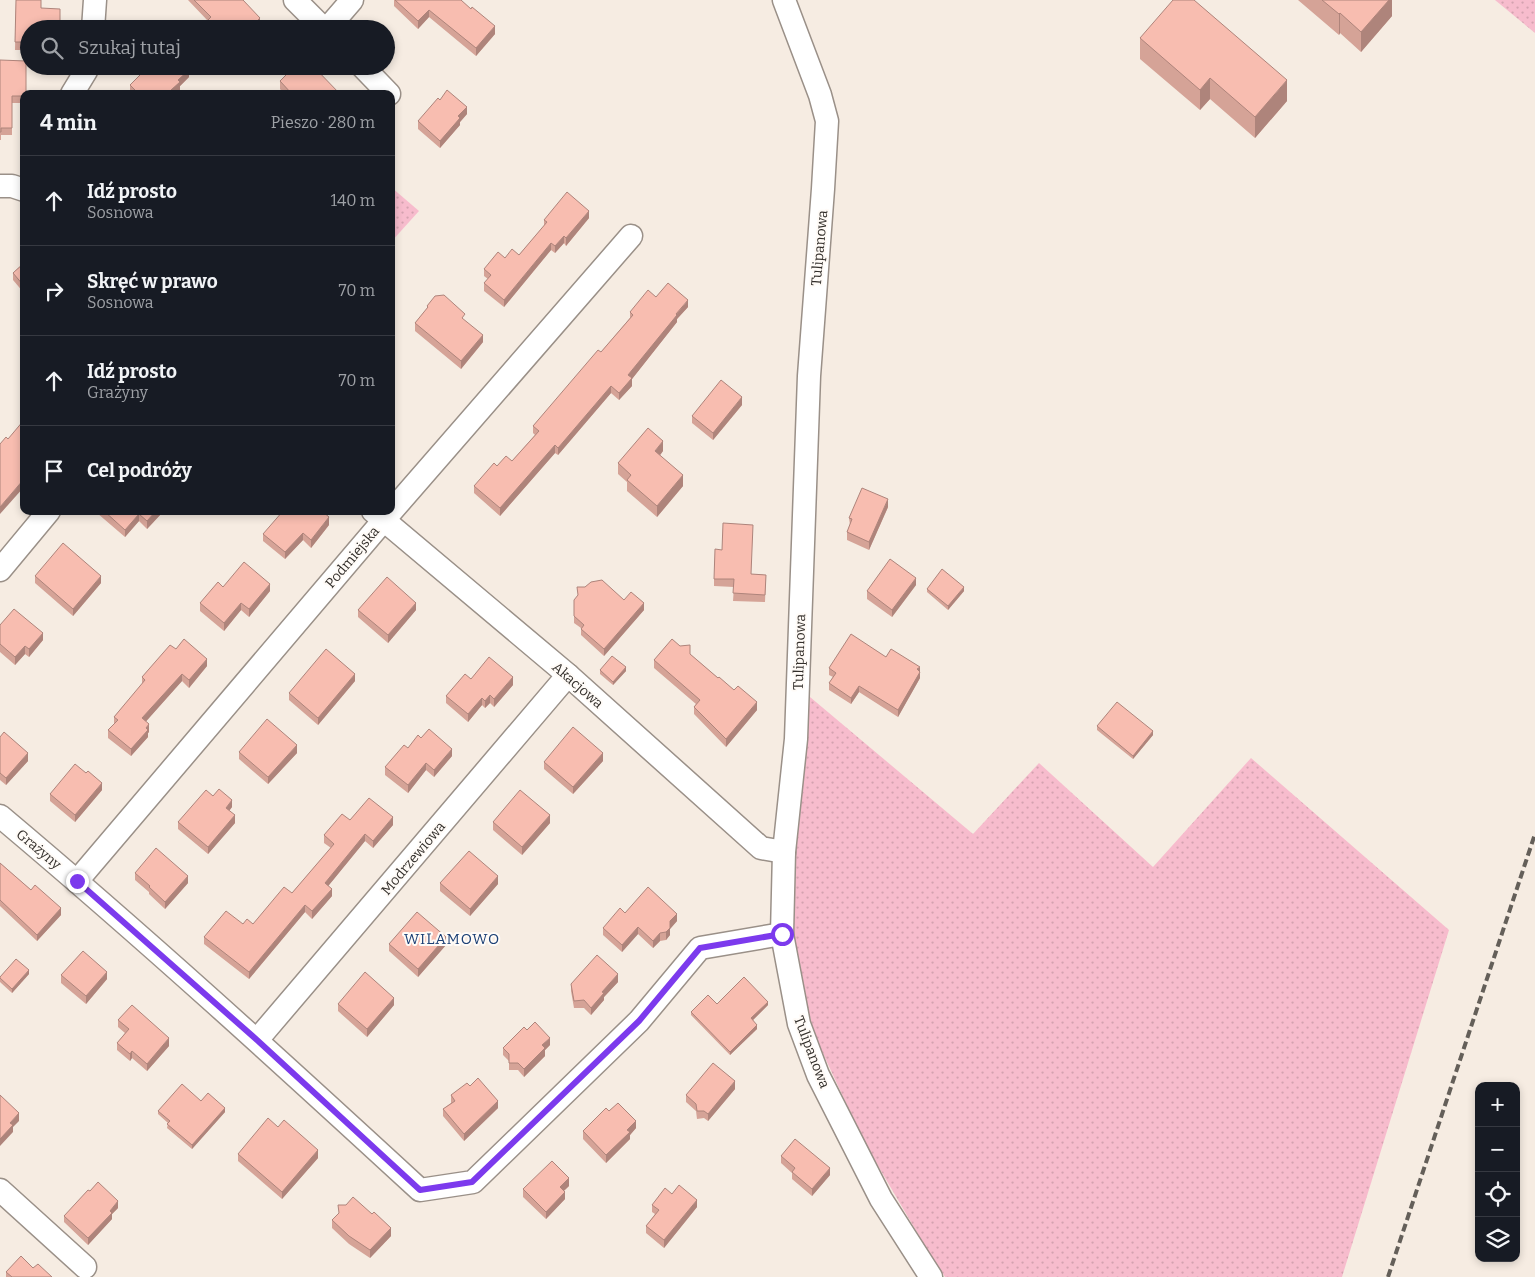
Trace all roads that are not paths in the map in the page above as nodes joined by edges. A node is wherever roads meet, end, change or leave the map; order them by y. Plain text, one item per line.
1 (95, 0) edge
2 (295, 0) edge
3 (352, 0) edge
4 (784, 0) edge
5 (94, 20) edge
6 (316, 20) edge
7 (334, 20) edge
8 (84, 75) edge
9 (371, 75) edge
10 (74, 90) edge
11 (385, 90) edge
12 (631, 236) dead end
13 (395, 497) edge
14 (46, 515) edge
15 (378, 516) edge
16 (0, 570) edge
17 (568, 676) junction
18 (0, 816) edge
19 (784, 852) junction
20 (77, 881) junction
21 (782, 934) junction
22 (257, 1040) junction
23 (0, 1190) edge
24 (85, 1267) dead end
25 (931, 1277) edge

1 - 5 street
2 - 6 street
3 - 7 street
4 - 19 street, Tulipanowa
8 - 10 street
9 - 11 street
12 - 13 street, Podmiejska
14 - 16 street
15 - 17 street, Akacjowa
15 - 20 street, Podmiejska
17 - 19 street, Akacjowa
17 - 22 street, Modrzewiowa
18 - 20 street, Grażyny
19 - 21 street, Tulipanowa
20 - 22 street, Grażyny
21 - 22 street, Grażyny
21 - 25 street, Tulipanowa
23 - 24 street

